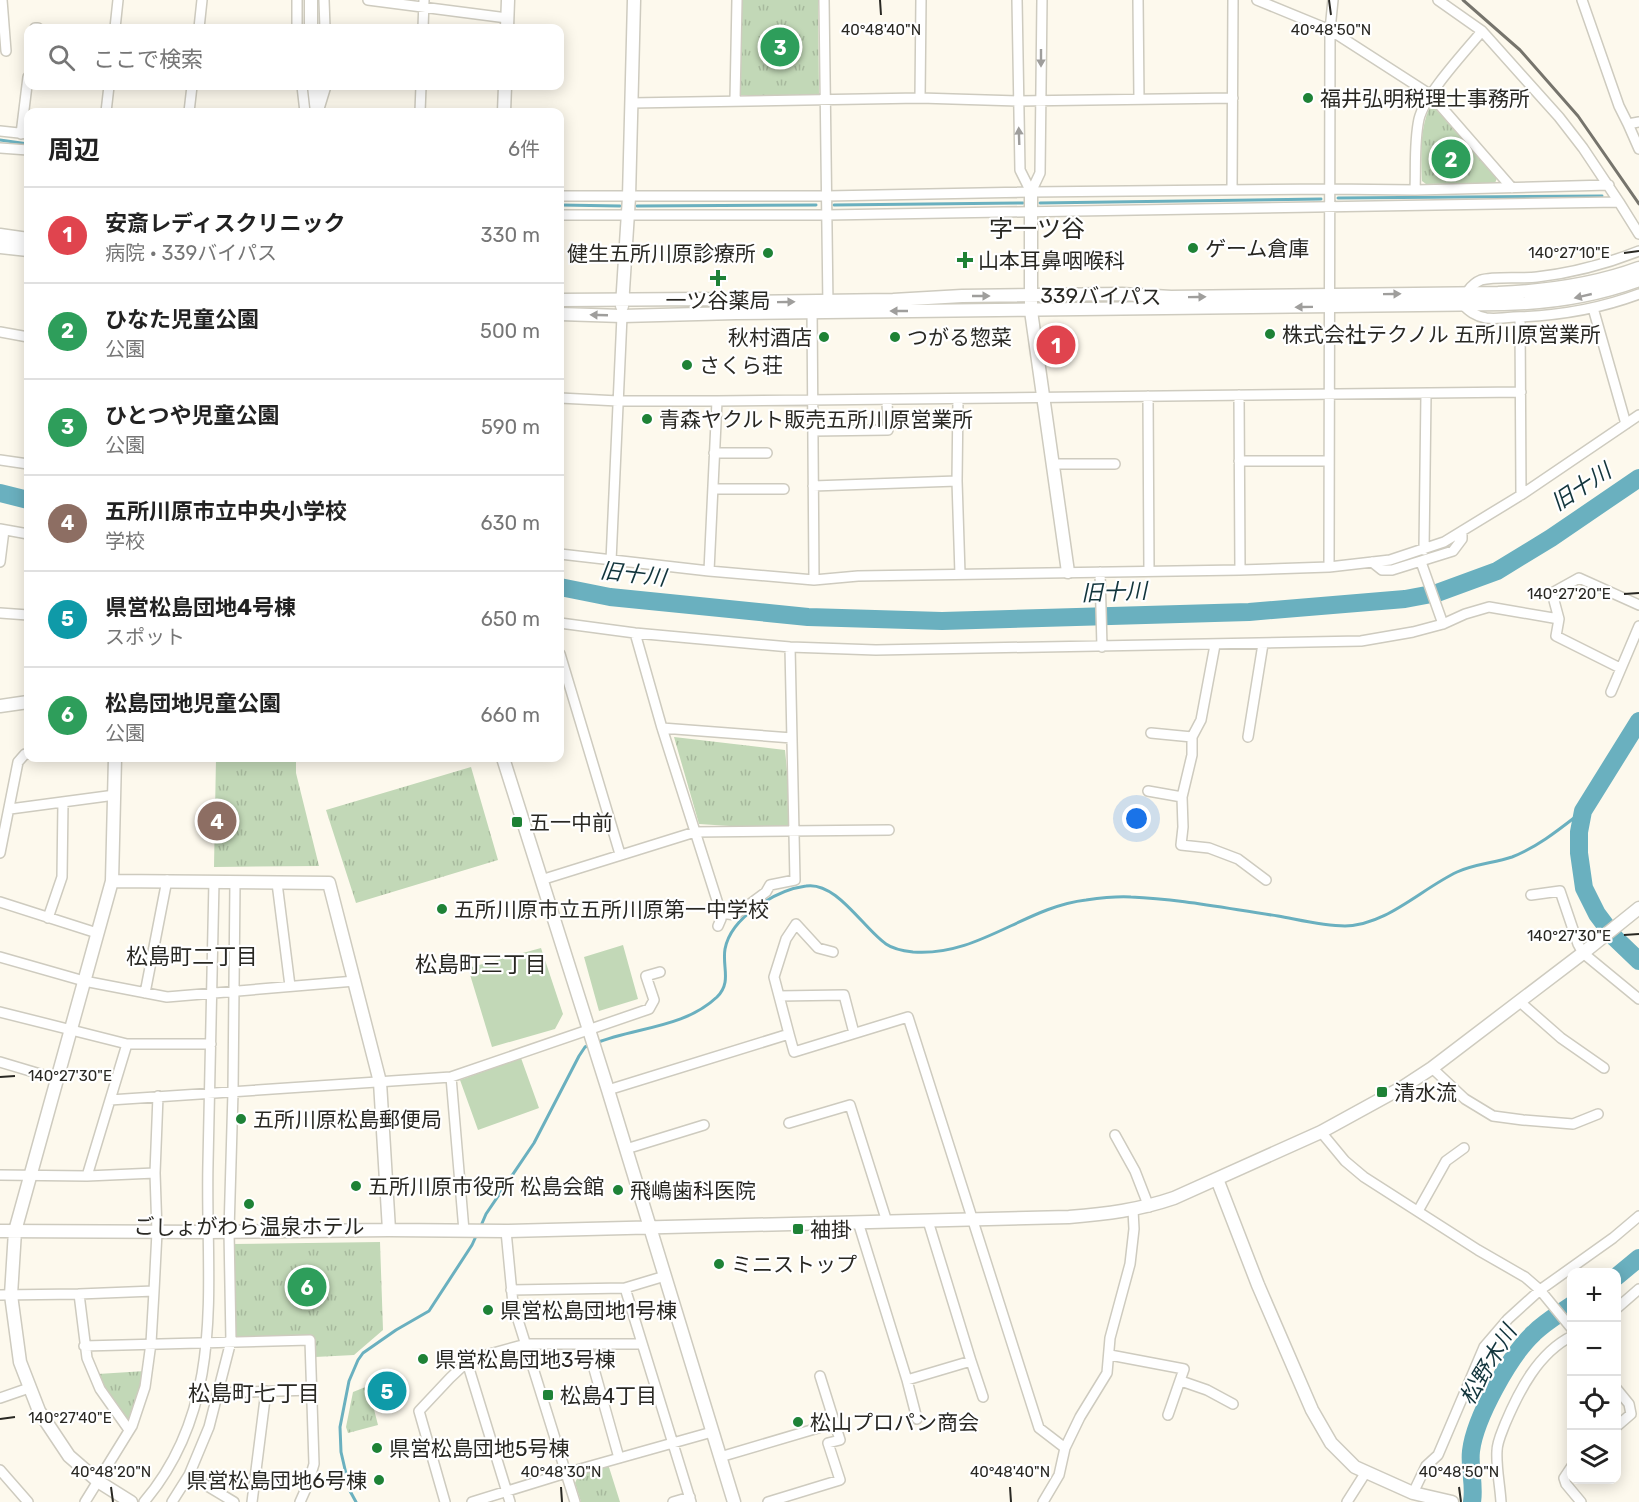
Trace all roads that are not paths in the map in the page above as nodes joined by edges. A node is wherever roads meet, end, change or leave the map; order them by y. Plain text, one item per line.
1 (2, 0) edge
2 (118, 0) edge
3 (202, 0) edge
4 (297, 0) edge
5 (311, 0) edge
6 (324, 0) edge
7 (368, 0) edge
8 (508, 0) edge
9 (634, 0) edge
10 (737, 0) edge
11 (824, 0) edge
12 (921, 0) edge
13 (1017, 0) edge
14 (1042, 0) edge
15 (1138, 0) edge
16 (1233, 0) edge
17 (1257, 0) edge
18 (1333, 0) edge
19 (1438, 0) edge
20 (1582, 0) edge
21 (424, 4) edge
22 (507, 23) edge
23 (115, 24) edge
24 (199, 24) edge
25 (297, 24) edge
26 (310, 24) edge
27 (326, 24) edge
28 (423, 24) edge
29 (1330, 30) junction
30 (1482, 31) junction
31 (6, 51) dead end
32 (27, 90) edge
33 (109, 90) edge
34 (192, 90) edge
35 (302, 90) edge
36 (314, 90) edge
37 (325, 90) edge
38 (421, 90) edge
39 (505, 90) edge
40 (1431, 95) junction
41 (1233, 98) junction
42 (826, 99) junction
43 (920, 99) junction
44 (1139, 99) junction
45 (735, 100) junction
46 (1041, 100) junction
47 (1018, 101) junction
48 (631, 103) junction
49 (26, 108) edge
50 (106, 108) edge
51 (189, 108) edge
52 (305, 108) edge
53 (317, 108) edge
54 (318, 108) edge
55 (420, 108) edge
56 (504, 108) edge
57 (1639, 122) edge
58 (1628, 124) junction
59 (0, 131) edge
60 (24, 134) edge
61 (0, 148) edge
62 (1639, 149) edge
63 (24, 150) edge
64 (1609, 185) junction
65 (1512, 188) junction
66 (1330, 189) junction
67 (1232, 190) junction
68 (1415, 190) junction
69 (1031, 192) junction
70 (564, 196) edge
71 (827, 196) junction
72 (629, 197) junction
73 (1620, 202) junction
74 (1329, 206) junction
75 (1031, 210) junction
76 (564, 215) edge
77 (628, 215) junction
78 (827, 215) junction
79 (1639, 234) edge
80 (0, 235) edge
81 (24, 238) edge
82 (0, 247) edge
83 (24, 250) edge
84 (1639, 251) edge
85 (1639, 268) edge
86 (1639, 280) edge
87 (1639, 294) edge
88 (1030, 295) junction
89 (1463, 299) junction
90 (564, 300) edge
91 (622, 300) junction
92 (1329, 301) junction
93 (812, 307) junction
94 (828, 307) junction
95 (1593, 308) junction
96 (1031, 311) junction
97 (564, 314) edge
98 (622, 316) junction
99 (1520, 317) junction
100 (0, 332) edge
101 (24, 336) edge
102 (1521, 392) junction
103 (1426, 394) junction
104 (1239, 395) junction
105 (1148, 396) junction
106 (1329, 396) junction
107 (564, 398) edge
108 (1044, 398) junction
109 (958, 399) junction
110 (813, 400) junction
111 (887, 400) junction
112 (618, 401) junction
113 (717, 401) junction
114 (1639, 415) edge
115 (1626, 424) junction
116 (813, 431) junction
117 (714, 453) junction
118 (767, 453) dead end
119 (0, 460) edge
120 (1239, 461) junction
121 (1329, 461) junction
122 (24, 463) edge
123 (1053, 464) junction
124 (1115, 464) dead end
125 (957, 481) junction
126 (813, 486) junction
127 (713, 489) junction
128 (784, 489) dead end
129 (1521, 495) junction
130 (2, 529) edge
131 (1462, 531) junction
132 (24, 533) edge
133 (1424, 550) junction
134 (564, 555) edge
135 (611, 561) junction
136 (0, 562) edge
137 (1372, 562) junction
138 (1422, 563) junction
139 (1329, 567) junction
140 (1240, 570) junction
141 (709, 571) junction
142 (1149, 571) junction
143 (1068, 572) junction
144 (1100, 572) junction
145 (960, 574) junction
146 (814, 580) junction
147 (1639, 605) edge
148 (0, 613) edge
149 (24, 615) edge
150 (1559, 618) junction
151 (1443, 622) junction
152 (564, 624) edge
153 (1639, 627) edge
154 (635, 633) junction
155 (1101, 644) junction
156 (1263, 644) junction
157 (1215, 645) junction
158 (790, 647) junction
159 (564, 667) edge
160 (1620, 668) junction
161 (1611, 692) dead end
162 (24, 703) edge
163 (0, 706) edge
164 (662, 728) junction
165 (1151, 734) dead end
166 (1192, 737) junction
167 (1248, 737) dead end
168 (792, 738) junction
169 (24, 755) edge
170 (115, 762) edge
171 (504, 762) edge
172 (1148, 791) dead end
173 (115, 795) junction
174 (1182, 796) junction
175 (63, 802) junction
176 (10, 809) junction
177 (793, 830) junction
178 (890, 830) dead end
179 (695, 832) junction
180 (0, 853) edge
181 (620, 854) junction
182 (167, 880) junction
183 (541, 880) junction
184 (1266, 880) dead end
185 (112, 881) junction
186 (214, 881) junction
187 (235, 882) junction
188 (277, 883) junction
189 (1531, 894) dead end
190 (0, 902) edge
191 (721, 913) junction
192 (1635, 914) edge
193 (48, 918) junction
194 (718, 926) dead end
195 (97, 933) junction
196 (1586, 951) junction
197 (833, 952) dead end
198 (0, 957) edge
199 (660, 972) dead end
200 (84, 981) junction
201 (355, 981) junction
202 (290, 986) junction
203 (233, 991) junction
204 (212, 992) junction
205 (145, 993) junction
206 (779, 996) junction
207 (1639, 999) edge
208 (1519, 1001) junction
209 (0, 1012) edge
210 (70, 1030) junction
211 (589, 1032) junction
212 (854, 1033) junction
213 (789, 1034) junction
214 (127, 1044) junction
215 (211, 1044) junction
216 (0, 1062) edge
217 (1432, 1068) junction
218 (1604, 1068) dead end
219 (451, 1077) junction
220 (57, 1079) junction
221 (380, 1082) junction
222 (608, 1090) junction
223 (233, 1092) junction
224 (211, 1094) junction
225 (158, 1096) junction
226 (110, 1100) junction
227 (1598, 1114) dead end
228 (789, 1123) dead end
229 (704, 1125) dead end
230 (1321, 1132) junction
231 (1115, 1136) dead end
232 (1464, 1148) dead end
233 (626, 1149) junction
234 (155, 1173) junction
235 (0, 1175) edge
236 (30, 1176) junction
237 (87, 1176) junction
238 (1217, 1179) junction
239 (1149, 1207) junction
240 (1133, 1210) junction
241 (1418, 1211) junction
242 (1639, 1216) edge
243 (974, 1219) junction
244 (928, 1221) junction
245 (858, 1222) junction
246 (887, 1222) junction
247 (650, 1228) junction
248 (389, 1230) junction
249 (0, 1231) edge
250 (15, 1231) junction
251 (229, 1231) junction
252 (466, 1231) junction
253 (506, 1231) junction
254 (157, 1232) junction
255 (208, 1232) junction
256 (665, 1276) junction
257 (625, 1288) junction
258 (1639, 1289) edge
259 (511, 1290) junction
260 (1540, 1290) junction
261 (154, 1291) junction
262 (79, 1294) junction
263 (6, 1295) edge
264 (1621, 1305) edge
265 (1567, 1323) edge
266 (1567, 1338) edge
267 (231, 1341) junction
268 (208, 1342) junction
269 (151, 1343) junction
270 (526, 1344) junction
271 (587, 1344) junction
272 (641, 1344) junction
273 (84, 1346) junction
274 (1110, 1355) junction
275 (971, 1361) junction
276 (467, 1362) junction
277 (820, 1376) dead end
278 (907, 1380) junction
279 (1181, 1381) junction
280 (29, 1388) junction
281 (312, 1390) junction
282 (266, 1391) junction
283 (219, 1393) junction
284 (1621, 1393) edge
285 (982, 1397) dead end
286 (0, 1398) edge
287 (1233, 1404) dead end
288 (1168, 1415) dead end
289 (832, 1417) junction
290 (917, 1419) dead end
291 (190, 1421) junction
292 (1621, 1423) edge
293 (209, 1427) junction
294 (129, 1430) junction
295 (712, 1432) junction
296 (674, 1443) junction
297 (1065, 1448) junction
298 (720, 1457) junction
299 (620, 1458) junction
300 (0, 1470) edge
301 (1366, 1472) junction
302 (566, 1473) junction
303 (1567, 1474) edge
304 (189, 1475) junction
305 (99, 1482) junction
306 (507, 1491) junction
307 (1417, 1494) junction
308 (690, 1499) edge
309 (27, 1502) edge
310 (85, 1502) edge
311 (131, 1502) edge
312 (144, 1502) edge
313 (172, 1502) edge
314 (234, 1502) edge
315 (252, 1502) edge
316 (300, 1502) edge
317 (445, 1502) edge
318 (471, 1502) edge
319 (510, 1502) edge
320 (575, 1502) edge
321 (673, 1502) edge
322 (734, 1502) edge
323 (768, 1502) edge
324 (1043, 1502) edge
325 (1347, 1502) edge
326 (1452, 1502) edge
327 (1501, 1502) edge
328 (1581, 1502) edge

1 - 31 street
2 - 23 street
3 - 24 street
4 - 25 street
5 - 26 street
6 - 27 street
7 - 21 street
8 - 22 street
9 - 48 street
10 - 45 street
11 - 42 street
12 - 43 street
13 - 47 street
14 -> 46 street
15 - 44 street
16 - 41 street
17 - 29 street
18 - 29 street
19 - 30 street
20 - 58 street
21 - 22 street
21 - 28 street
29 - 40 street
29 - 66 street
30 - 40 street
30 - 64 street
32 - 49 street
33 - 50 street
34 - 51 street
35 - 52 street
36 - 53 street
37 - 54 street
38 - 55 street
39 - 56 street
40 - 65 street
40 - 68 street
41 - 44 street
41 - 67 street
42 - 43 street
42 - 45 street
42 - 71 street
43 - 47 street
44 - 46 street
45 - 48 street
46 - 47 street
46 - 69 street
69 -> 47 street
48 - 72 street
57 - 58 street
58 - 62 street
59 - 60 street
61 - 63 street
64 - 65 street
64 - 73 street
65 - 68 street
66 - 67 street
66 - 68 street
66 - 74 street
67 - 69 street
69 - 71 street
69 - 75 street
70 - 72 street
71 - 72 street
71 - 78 street
72 - 77 street
73 - 74 street
73 - 79 street
74 - 75 street
74 - 92 street
75 - 78 street
75 - 88 street
76 - 77 street
77 - 78 street
77 - 91 street
78 - 94 street
80 - 81 street
82 - 83 street
84 - 89 street
85 - 89 street
86 -> 89 street
87 - 95 street
88 -> 92 street, 339バイパス
94 -> 88 street, 339バイパス
88 - 96 street
89 - 92 street
89 - 99 street
90 - 91 street
91 -> 93 street
91 - 98 street
92 -> 96 street
92 - 106 street
93 - 94 street
93 - 98 street
93 - 110 street
96 -> 94 street
95 - 99 street
95 - 115 street
96 - 108 street
98 -> 97 street
98 - 112 street
99 - 102 street
100 - 101 street
102 - 103 street
102 - 129 street
103 - 106 street
103 - 133 street
104 - 105 street
104 - 106 street
104 - 120 street
105 - 108 street
105 - 142 street
106 - 121 street
107 - 112 street
108 - 109 street
108 - 123 street
109 - 111 street
109 - 125 street
110 - 111 street
110 - 113 street
110 - 116 street
111 - 116 street
112 - 113 street
112 - 135 street
113 - 117 street
114 - 115 street
115 - 129 street
116 - 126 street
117 - 118 street
117 - 127 street
119 - 122 street
120 - 121 street
120 - 140 street
121 - 139 street
123 - 124 street
123 - 143 street
125 - 126 street
125 - 145 street
126 - 146 street
127 - 128 street
127 - 141 street
129 - 131 street
130 - 132 street
130 - 136 street
131 - 133 street
131 - 138 street
133 - 137 street
134 - 135 street
135 - 141 street
137 - 138 street
137 - 139 street
138 - 151 street
139 - 140 street
140 - 142 street
141 - 146 street
142 - 144 street
143 - 144 street
143 - 145 street
144 - 155 street
145 - 146 street
147 - 150 street
148 - 149 street
150 - 151 street
150 - 160 street
151 - 156 street
152 - 154 street
153 - 160 street
154 - 158 street
154 - 164 street
155 - 157 street
155 - 158 street
156 - 157 street
156 - 167 street
157 - 166 street
158 - 168 street
159 - 181 street
160 - 161 street
162 - 163 street
164 - 168 street
164 - 179 street
165 - 166 street
166 - 174 street
168 - 177 street
169 - 176 street
170 - 173 street
171 - 183 street
172 - 174 street
173 - 175 street
173 - 185 street
174 - 184 street
175 - 176 street
175 - 193 street
176 - 180 street
177 - 178 street
177 - 179 street
177 - 191 street
179 - 181 street
179 - 191 street
181 - 183 street
182 - 185 street
182 - 186 street
182 - 205 street
183 - 211 street
185 - 195 street
186 - 187 street
186 - 204 street
187 - 188 street
187 - 203 street
188 - 201 street
188 - 202 street
189 - 196 street
190 - 193 street
191 - 194 street
192 - 196 street
193 - 195 street
195 - 200 street
196 - 207 street
196 - 208 street
197 - 206 street
198 - 200 street
199 - 211 street
200 - 205 street
200 - 210 street
201 - 202 street
201 - 221 street
202 - 203 street
203 - 204 street
203 - 223 street
204 - 205 street
204 - 215 street
206 - 212 street
206 - 213 street
208 - 217 street
208 - 218 street
209 - 210 street
210 - 214 street
210 - 220 street
211 - 219 street
211 - 222 street
212 - 213 street
212 - 243 street
213 - 222 street
214 - 215 street
214 - 226 street
215 - 224 street
216 - 220 street
217 - 227 street
217 - 230 street
219 - 221 street
219 - 252 street
220 - 236 street
221 - 223 street
221 - 248 street
222 - 233 street
223 - 224 street
223 - 251 street
224 - 225 street
224 - 255 street
225 - 226 street
225 - 234 street
226 - 237 street
228 - 246 street
229 - 233 street
230 - 238 street
230 - 241 street
231 - 239 street
232 - 241 street
233 - 247 street
234 - 237 street
234 - 254 street
235 - 236 street
236 - 237 street
236 - 250 street
238 - 239 street
238 - 301 street
239 - 240 street
240 - 243 street
240 - 274 street
241 - 260 street
242 - 260 street
243 - 244 street
243 - 297 street
244 - 246 street
244 - 275 street
245 - 246 street
245 - 247 street
245 - 278 street
247 - 253 street
247 - 256 street
248 - 251 street
248 - 252 street
249 - 250 street
250 - 254 street
250 - 263 street
251 - 255 street
251 - 267 street
252 - 253 street
253 - 259 street
254 - 255 street
254 - 261 street
255 - 268 street
256 - 257 street
256 - 295 street
257 - 259 street
257 - 272 street
258 - 264 street
259 - 270 street
260 - 265 street
260 - 307 street
261 - 262 street
261 - 269 street
262 - 263 street
262 - 273 street
263 - 280 street
266 - 327 street
267 - 268 street
267 - 281 street
267 - 283 street
268 - 269 street
268 - 291 street
269 - 273 street
269 - 294 street
270 - 271 street
270 - 276 street
270 - 302 street
271 - 272 street
271 - 299 street
272 - 296 street
273 - 294 street
274 - 279 street
274 - 297 street
275 - 278 street
275 - 285 street
276 - 306 street
276 - 317 street
277 - 289 street
278 - 290 street
279 - 287 street
279 - 288 street
280 - 286 street
280 - 305 street
281 - 282 street
281 - 316 street
282 - 283 street
282 - 315 street
283 - 293 street
284 - 292 street
289 - 298 street
289 - 323 street
291 - 293 street
291 - 312 street
293 - 304 street
294 - 305 street
295 - 296 street
295 - 298 street
296 - 299 street
296 - 308 street
297 - 324 street
298 - 322 street
299 - 302 street
300 - 309 street
301 - 307 street
301 - 325 street
302 - 306 street
302 - 320 street
303 - 328 street
304 - 313 street
304 - 314 street
305 - 310 street
305 - 311 street
306 - 318 street
306 - 319 street
307 - 326 street
308 - 321 street

